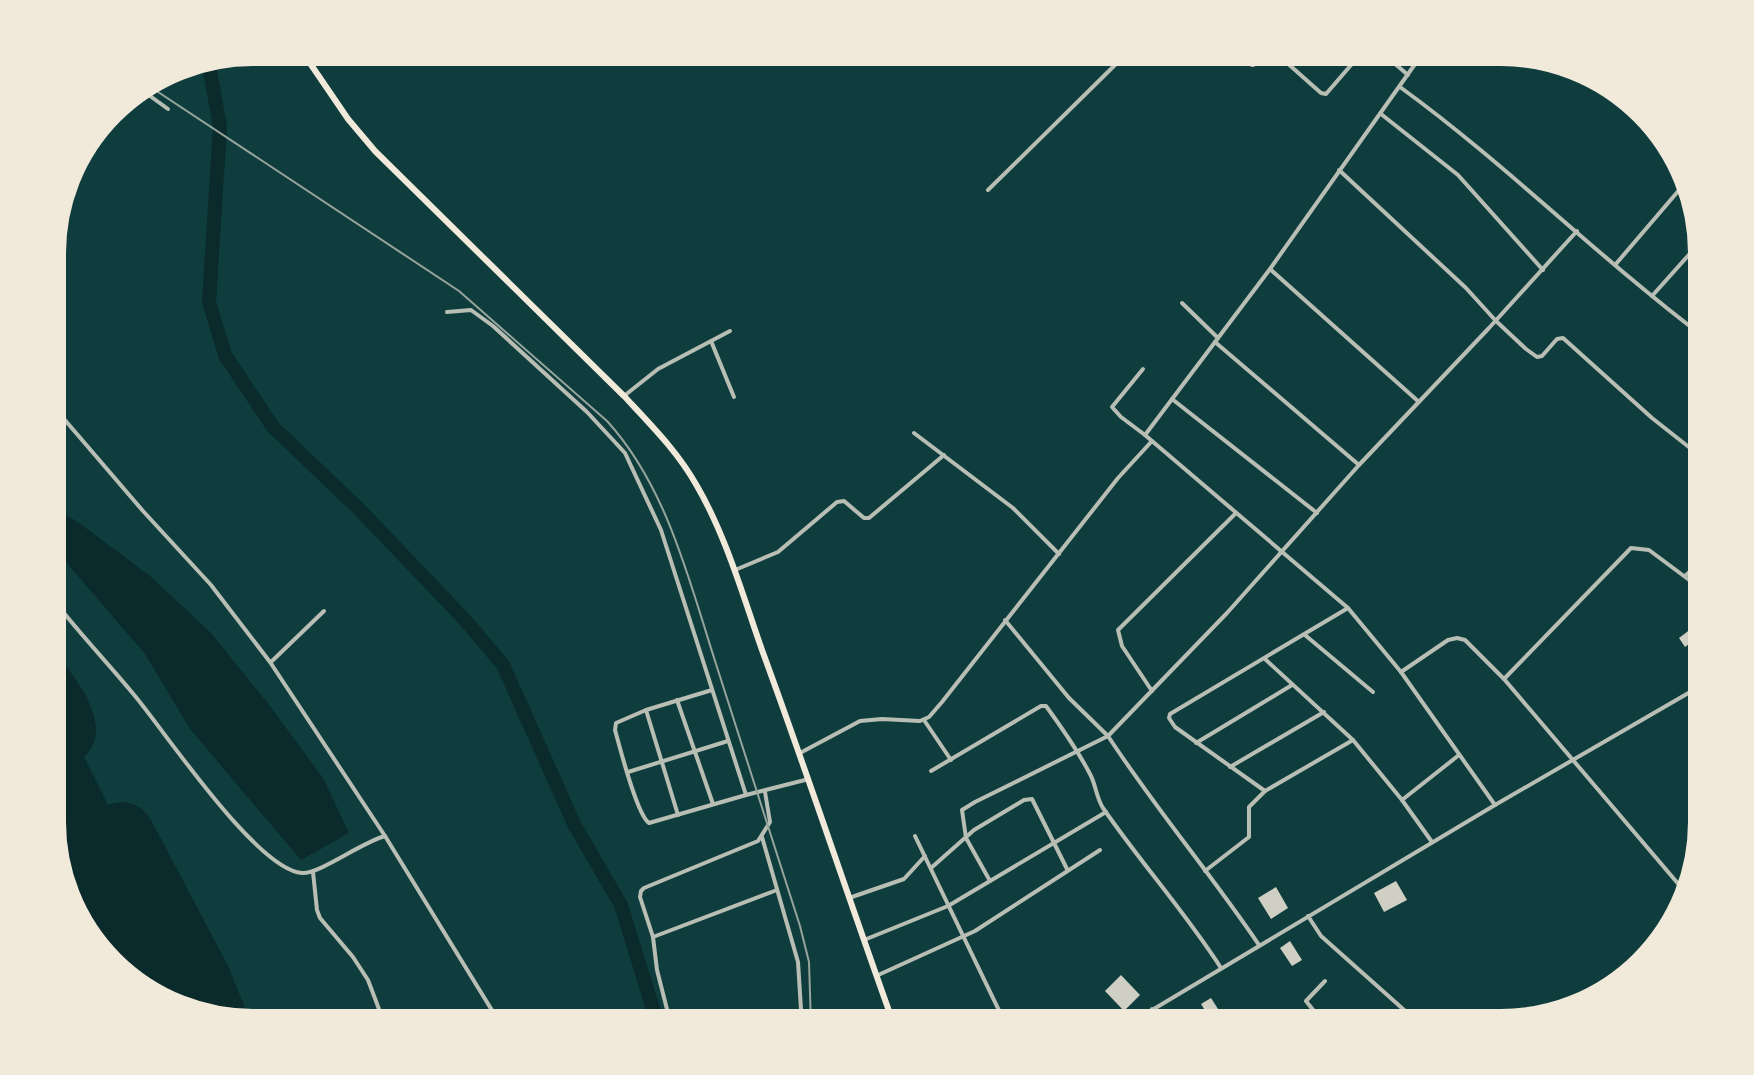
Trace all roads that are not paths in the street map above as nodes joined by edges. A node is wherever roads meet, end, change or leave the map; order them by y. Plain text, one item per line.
1 (310, 64) edge
2 (1115, 64) edge
3 (1288, 64) edge
4 (1352, 64) edge
5 (1395, 64) edge
6 (1415, 64) edge
7 (1408, 75) junction
8 (1400, 87) junction
9 (149, 95) edge
10 (168, 109) dead end
11 (1381, 114) junction
12 (1339, 170) junction
13 (988, 190) dead end
14 (1679, 190) edge
15 (1577, 231) junction
16 (1690, 254) edge
17 (1615, 265) junction
18 (1270, 269) junction
19 (1543, 270) junction
20 (1652, 296) junction
21 (1182, 303) dead end
22 (447, 312) dead end
23 (1496, 321) junction
24 (1690, 326) edge
25 (730, 331) dead end
26 (1217, 340) junction
27 (711, 341) junction
28 (1143, 369) dead end
29 (624, 396) junction
30 (734, 397) dead end
31 (1172, 399) junction
32 (1419, 402) junction
33 (64, 419) edge
34 (914, 433) dead end
35 (1145, 435) junction
36 (1152, 441) junction
37 (1690, 447) edge
38 (944, 455) junction
39 (1359, 465) junction
40 (1236, 513) junction
41 (1317, 513) junction
42 (1283, 553) junction
43 (1059, 554) junction
44 (733, 571) junction
45 (1690, 572) edge
46 (1685, 576) junction
47 (1690, 580) edge
48 (1348, 608) junction
49 (324, 611) dead end
50 (64, 612) edge
51 (1005, 620) junction
52 (1305, 635) junction
53 (1265, 659) junction
54 (270, 662) junction
55 (1401, 672) junction
56 (1504, 679) junction
57 (1292, 685) junction
58 (712, 690) junction
59 (1152, 691) junction
60 (1373, 692) dead end
61 (1690, 692) edge
62 (677, 700) junction
63 (646, 710) junction
64 (1324, 712) junction
65 (924, 720) junction
66 (1108, 736) junction
67 (1353, 740) junction
68 (728, 741) junction
69 (1196, 743) junction
70 (1078, 751) junction
71 (694, 752) junction
72 (800, 753) junction
73 (1459, 755) junction
74 (951, 760) junction
75 (1572, 760) junction
76 (662, 762) junction
77 (1230, 767) junction
78 (931, 771) dead end
79 (628, 772) junction
80 (809, 779) junction
81 (1265, 791) junction
82 (765, 792) junction
83 (746, 795) junction
84 (1402, 800) junction
85 (713, 804) junction
86 (1495, 805) junction
87 (1106, 812) junction
88 (678, 815) junction
89 (385, 836) junction
90 (915, 836) dead end
91 (762, 837) junction
92 (966, 838) junction
93 (1054, 841) junction
94 (1432, 842) junction
95 (1100, 850) dead end
96 (925, 856) junction
97 (931, 868) junction
98 (1068, 869) junction
99 (1205, 871) junction
100 (313, 872) junction
101 (990, 881) junction
102 (1679, 885) edge
103 (777, 890) junction
104 (849, 898) junction
105 (948, 906) junction
106 (1308, 916) junction
107 (653, 937) junction
108 (965, 937) junction
109 (864, 940) junction
110 (1259, 945) junction
111 (1221, 968) junction
112 (876, 976) junction
113 (1325, 981) dead end
114 (1152, 1009) joint
115 (380, 1011) edge
116 (492, 1011) edge
117 (667, 1011) edge
118 (801, 1011) edge
119 (889, 1011) edge
120 (999, 1011) edge
121 (1149, 1011) edge
122 (1315, 1011) edge
123 (1405, 1011) edge

1 - 29 main road
2 - 13 street
3 - 4 street
5 - 7 street
6 - 7 street
7 - 8 street
8 - 11 street
8 - 15 street
9 - 10 street
11 - 12 street
11 - 19 street
12 - 18 street
12 - 23 street
14 - 17 street
15 - 17 street
15 - 19 street
16 - 20 street
17 - 20 street
18 - 26 street
18 - 32 street
19 - 23 street
20 - 24 street
21 - 26 street
22 - 58 street
23 - 32 street
23 - 37 street
25 - 27 street
26 - 31 street
26 - 39 street
27 - 29 street
27 - 30 street
28 - 35 street
29 - 44 main road
31 - 35 street
31 - 41 street
32 - 39 street
33 - 54 street
34 - 38 street
35 - 36 street
36 - 40 street
36 - 43 street
38 - 43 street
38 - 44 street
39 - 41 street
40 - 42 street
40 - 59 street
41 - 42 street
42 - 48 street
42 - 59 street
43 - 51 street
44 - 72 main road
45 - 46 street
46 - 47 street
46 - 56 street
48 - 52 street
48 - 55 street
49 - 54 street
50 - 100 street
51 - 65 street
51 - 66 street
52 - 53 street
52 - 60 street
53 - 57 street
53 - 69 street
54 - 89 street
55 - 56 street
55 - 73 street
56 - 75 street
57 - 64 street
57 - 69 street
58 - 62 street
58 - 68 street
59 - 66 street
61 - 75 street
62 - 63 street
62 - 71 street
63 - 76 street
63 - 79 street
64 - 67 street
64 - 77 street
65 - 72 street
65 - 74 street
66 - 70 street
66 - 99 street
67 - 81 street
67 - 84 street
68 - 71 street
68 - 83 street
69 - 77 street
70 - 74 street
70 - 87 street
70 - 92 street
71 - 76 street
71 - 85 street
72 - 80 main road
73 - 84 street
73 - 86 street
74 - 78 street
75 - 86 street
75 - 102 street
76 - 79 street
76 - 88 street
77 - 81 street
79 - 88 street
80 - 82 street
80 - 104 main road
81 - 99 street
82 - 83 street
82 - 91 street
83 - 85 street
84 - 94 street
85 - 88 street
86 - 94 street
87 - 93 street
87 - 111 street
89 - 100 street
89 - 116 street
90 - 96 street
91 - 103 street
91 - 107 street
92 - 93 street
92 - 97 street
92 - 101 street
93 - 98 street
93 - 101 street
94 - 106 street
95 - 98 street
96 - 97 street
96 - 104 street
97 - 105 street
98 - 108 street
99 - 110 street
100 - 115 street
101 - 105 street
103 - 107 street
103 - 118 street
104 - 109 main road
105 - 108 street
105 - 109 street
106 - 110 street
106 - 123 street
107 - 117 street
108 - 112 street
108 - 120 street
109 - 112 main road
110 - 111 street
111 - 114 street
112 - 119 main road
113 - 122 street
114 - 121 street

